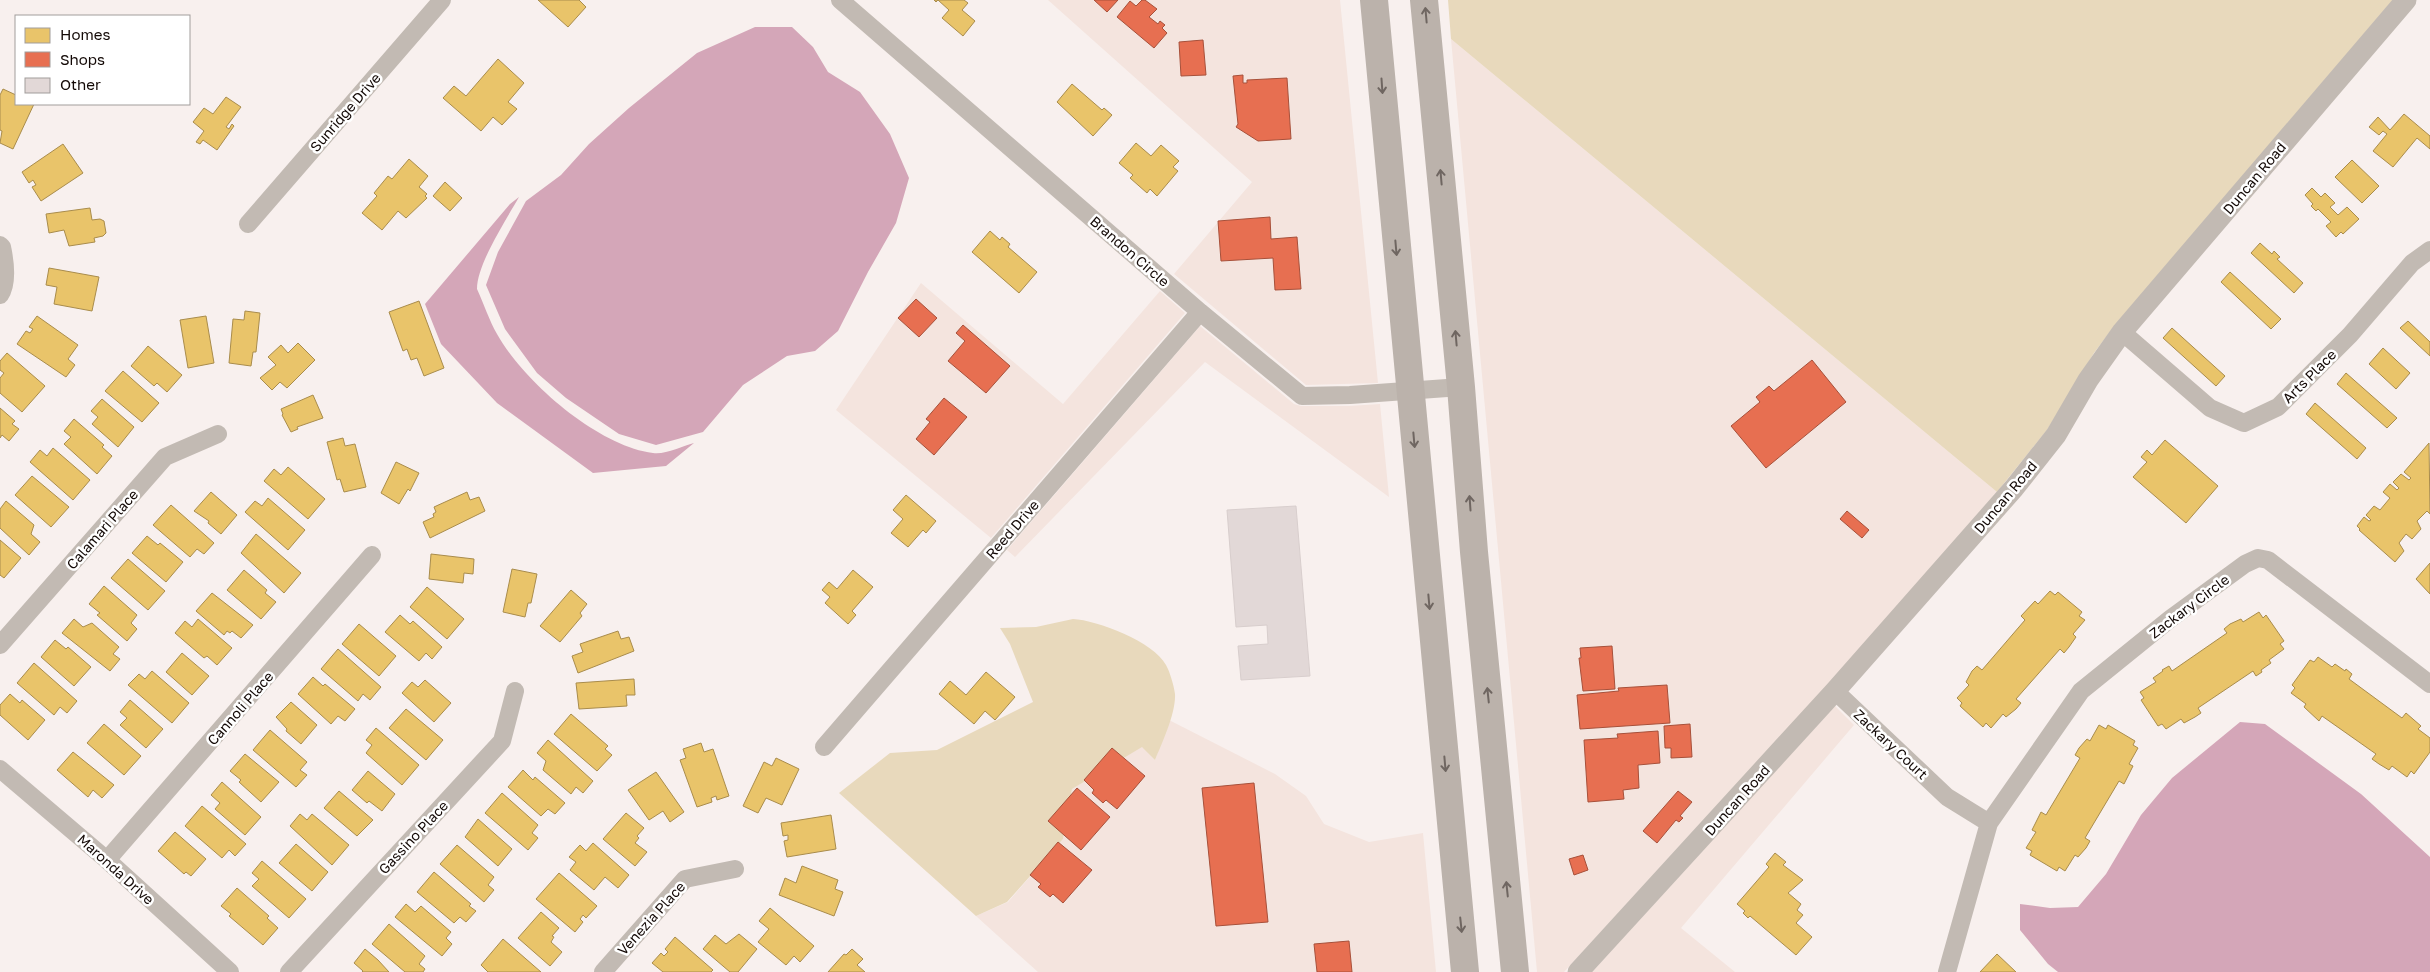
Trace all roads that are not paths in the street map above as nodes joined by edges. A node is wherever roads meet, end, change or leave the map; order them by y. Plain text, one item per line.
1 (442, 0) edge
2 (840, 0) edge
3 (1374, 0) edge
4 (1424, 0) edge
5 (2406, 0) edge
6 (248, 224) dead end
7 (0, 244) edge
8 (2430, 250) edge
9 (0, 295) edge
10 (1200, 312) junction
11 (2122, 332) junction
12 (1461, 387) junction
13 (1409, 392) junction
14 (218, 434) dead end
15 (372, 556) dead end
16 (0, 645) edge
17 (2430, 684) edge
18 (515, 691) dead end
19 (1835, 691) junction
20 (824, 746) dead end
21 (0, 769) edge
22 (1989, 823) junction
23 (107, 860) junction
24 (735, 869) dead end
25 (230, 972) edge
26 (289, 972) edge
27 (603, 972) edge
28 (1465, 972) edge
29 (1515, 972) edge
30 (1578, 972) edge
31 (1947, 972) edge

1 - 6 street, Sunridge Drive
2 - 10 street, Brandon Circle
3 -> 13 main road
12 -> 4 main road
5 - 11 street, Duncan Road
7 - 9 street
8 - 11 street, Arts Place
10 - 13 street, Brandon Circle
10 - 20 street, Reed Drive
11 - 19 street, Duncan Road
12 - 13 street, Brandon Circle
29 -> 12 main road
13 -> 28 main road
14 - 16 street, Calamari Place
15 - 23 street, Cannoli Place
17 - 22 street, Zackary Circle
18 - 26 street, Gassino Place
19 - 22 street, Zackary Court
19 - 30 street, Duncan Road
21 - 23 street, Maronda Drive
22 - 31 street, Zackary Circle
23 - 25 street, Maronda Drive
24 - 27 street, Venezia Place

